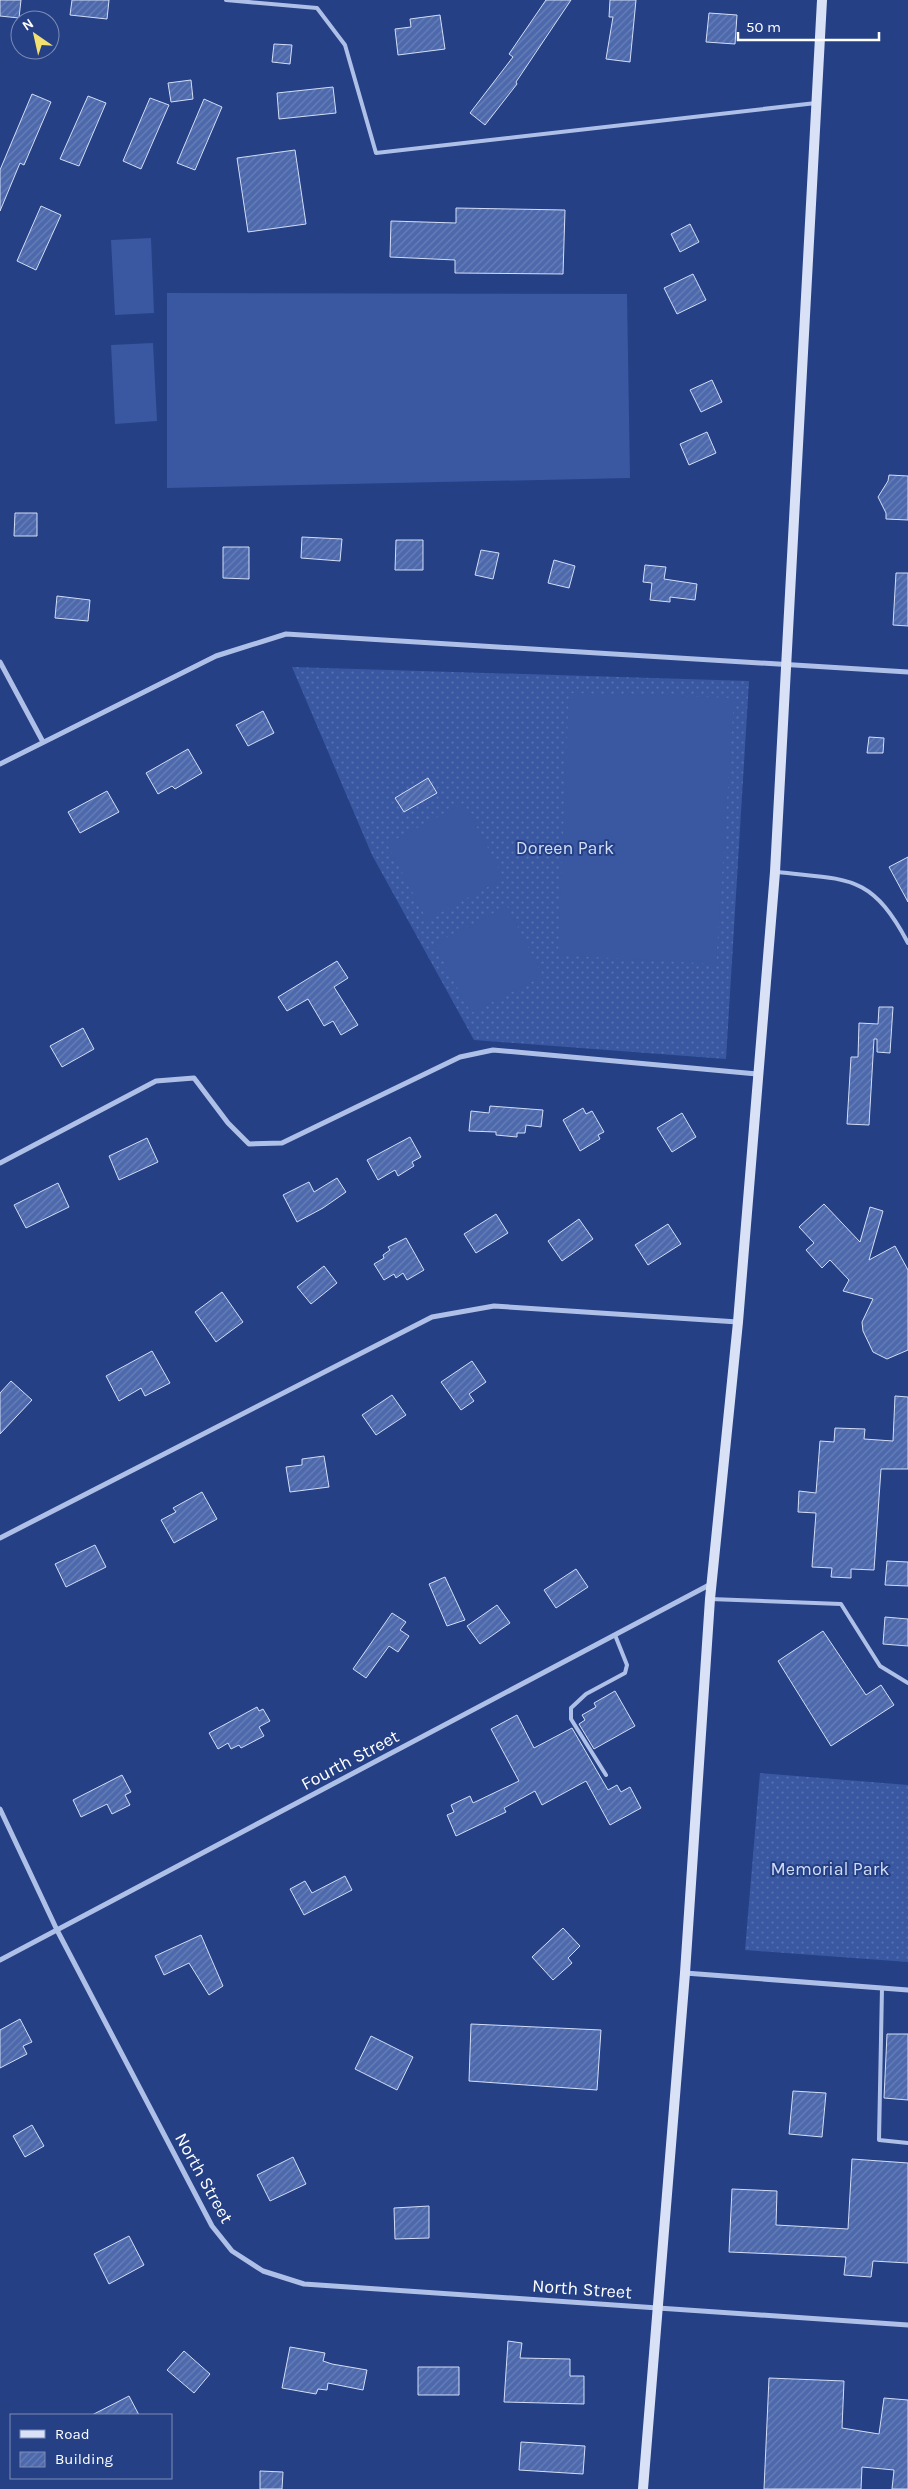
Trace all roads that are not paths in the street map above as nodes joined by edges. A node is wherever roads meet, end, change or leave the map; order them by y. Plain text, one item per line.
1 (226, 0) edge
2 (822, 0) edge
3 (816, 104) junction
4 (0, 662) edge
5 (785, 665) junction
6 (908, 672) edge
7 (43, 742) junction
8 (0, 764) edge
9 (775, 872) junction
10 (908, 943) edge
11 (757, 1074) junction
12 (0, 1163) edge
13 (738, 1322) junction
14 (0, 1538) edge
15 (712, 1584) junction
16 (710, 1599) junction
17 (615, 1635) junction
18 (908, 1682) edge
19 (606, 1775) dead end
20 (0, 1809) edge
21 (57, 1930) junction
22 (0, 1960) edge
23 (685, 1972) junction
24 (882, 1988) junction
25 (908, 1990) edge
26 (908, 2143) edge
27 (658, 2308) junction
28 (908, 2326) edge
29 (643, 2489) edge

1 - 3 lane
2 - 3 main road
3 - 5 main road
4 - 7 street
5 - 6 street
5 - 7 street
5 - 9 main road
7 - 8 street
9 - 10 lane
9 - 11 main road
11 - 12 street
11 - 13 main road
13 - 14 street
13 - 15 main road
15 - 16 main road
15 - 17 street, Fourth Street
16 - 18 lane
16 - 23 main road
17 - 19 lane
17 - 21 street, Fourth Street
20 - 21 street, North Street
21 - 22 street, Fourth Street
21 - 27 street, North Street
23 - 24 street
23 - 27 main road
24 - 25 street
24 - 26 lane
27 - 28 street, North Street
27 - 29 main road

